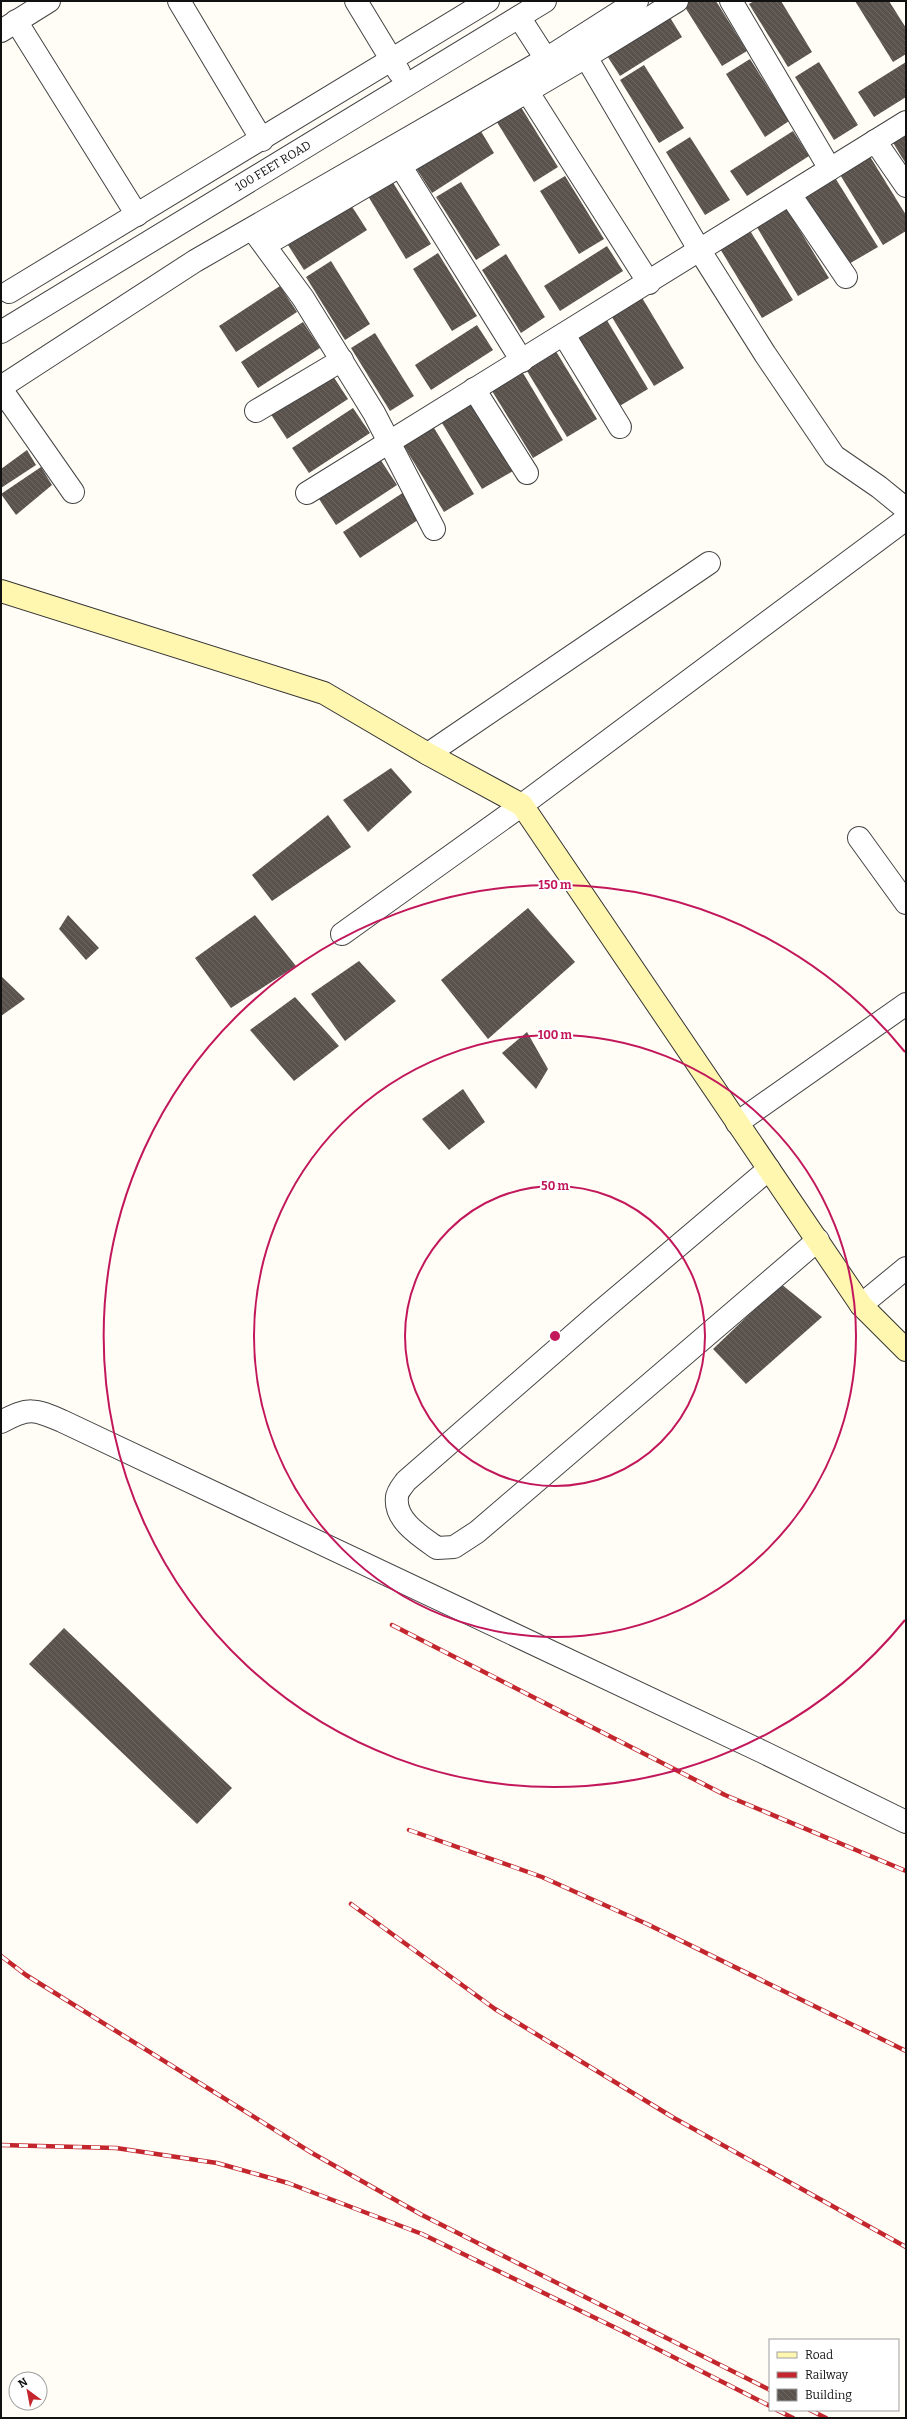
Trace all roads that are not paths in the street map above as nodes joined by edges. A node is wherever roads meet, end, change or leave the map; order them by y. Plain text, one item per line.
1 (49, 1) edge
2 (179, 1) edge
3 (356, 1) edge
4 (488, 1) edge
5 (545, 1) edge
6 (636, 1) edge
7 (677, 1) edge
8 (730, 1) edge
9 (519, 17) junction
10 (8, 26) edge
11 (581, 48) junction
12 (546, 59) junction
13 (392, 60) junction
14 (407, 85) junction
15 (519, 85) junction
16 (906, 122) edge
17 (262, 140) junction
18 (875, 141) junction
19 (395, 156) junction
20 (830, 169) junction
21 (906, 186) edge
22 (790, 196) junction
23 (137, 215) junction
24 (259, 237) junction
25 (700, 251) junction
26 (846, 277) dead end
27 (649, 283) junction
28 (5, 286) edge
29 (24, 317) junction
30 (1, 332) edge
31 (564, 335) junction
32 (342, 360) junction
33 (522, 361) junction
34 (1, 388) edge
35 (474, 388) junction
36 (256, 411) dead end
37 (620, 427) dead end
38 (388, 441) junction
39 (528, 473) dead end
40 (73, 492) dead end
41 (308, 493) dead end
42 (906, 510) edge
43 (906, 519) edge
44 (434, 529) dead end
45 (709, 563) dead end
46 (1, 591) edge
47 (428, 754) junction
48 (522, 804) junction
49 (859, 838) dead end
50 (906, 903) edge
51 (342, 934) dead end
52 (906, 1004) edge
53 (737, 1123) junction
54 (769, 1169) junction
55 (818, 1240) junction
56 (906, 1268) edge
57 (861, 1305) junction
58 (906, 1350) edge
59 (1, 1422) edge
60 (906, 1822) edge

1 - 10 street
2 - 17 street
3 - 13 street
4 - 13 street
5 - 9 street, 100 FEET ROAD
6 - 11 street
7 - 11 street
8 - 20 street
9 - 12 street
9 - 14 street, 100 FEET ROAD
10 - 23 street
11 - 12 street
11 - 15 street
11 - 25 street
12 - 15 street
13 - 14 street
13 - 17 street
14 - 29 street, 100 FEET ROAD
15 - 19 street
15 - 27 street
16 - 18 street
17 - 23 street
18 - 20 street
18 - 21 street
19 - 24 street
19 - 33 street
20 - 22 street
22 - 25 street
22 - 26 street
23 - 28 street
24 - 32 street
24 - 34 street
25 - 27 street
25 - 42 street
27 - 31 street
28 - 29 street
29 - 30 street, 100 FEET ROAD
31 - 33 street
31 - 37 street
32 - 36 street
32 - 38 street
33 - 35 street
34 - 40 street
35 - 38 street
35 - 39 street
38 - 41 street
38 - 44 street
43 - 48 street
45 - 47 street
46 - 47 street
47 - 48 street
48 - 51 street
48 - 53 street
49 - 50 street
52 - 53 street
53 - 54 street
54 - 55 street
54 - 55 street
55 - 57 street
56 - 57 street
57 - 58 street
59 - 60 street

